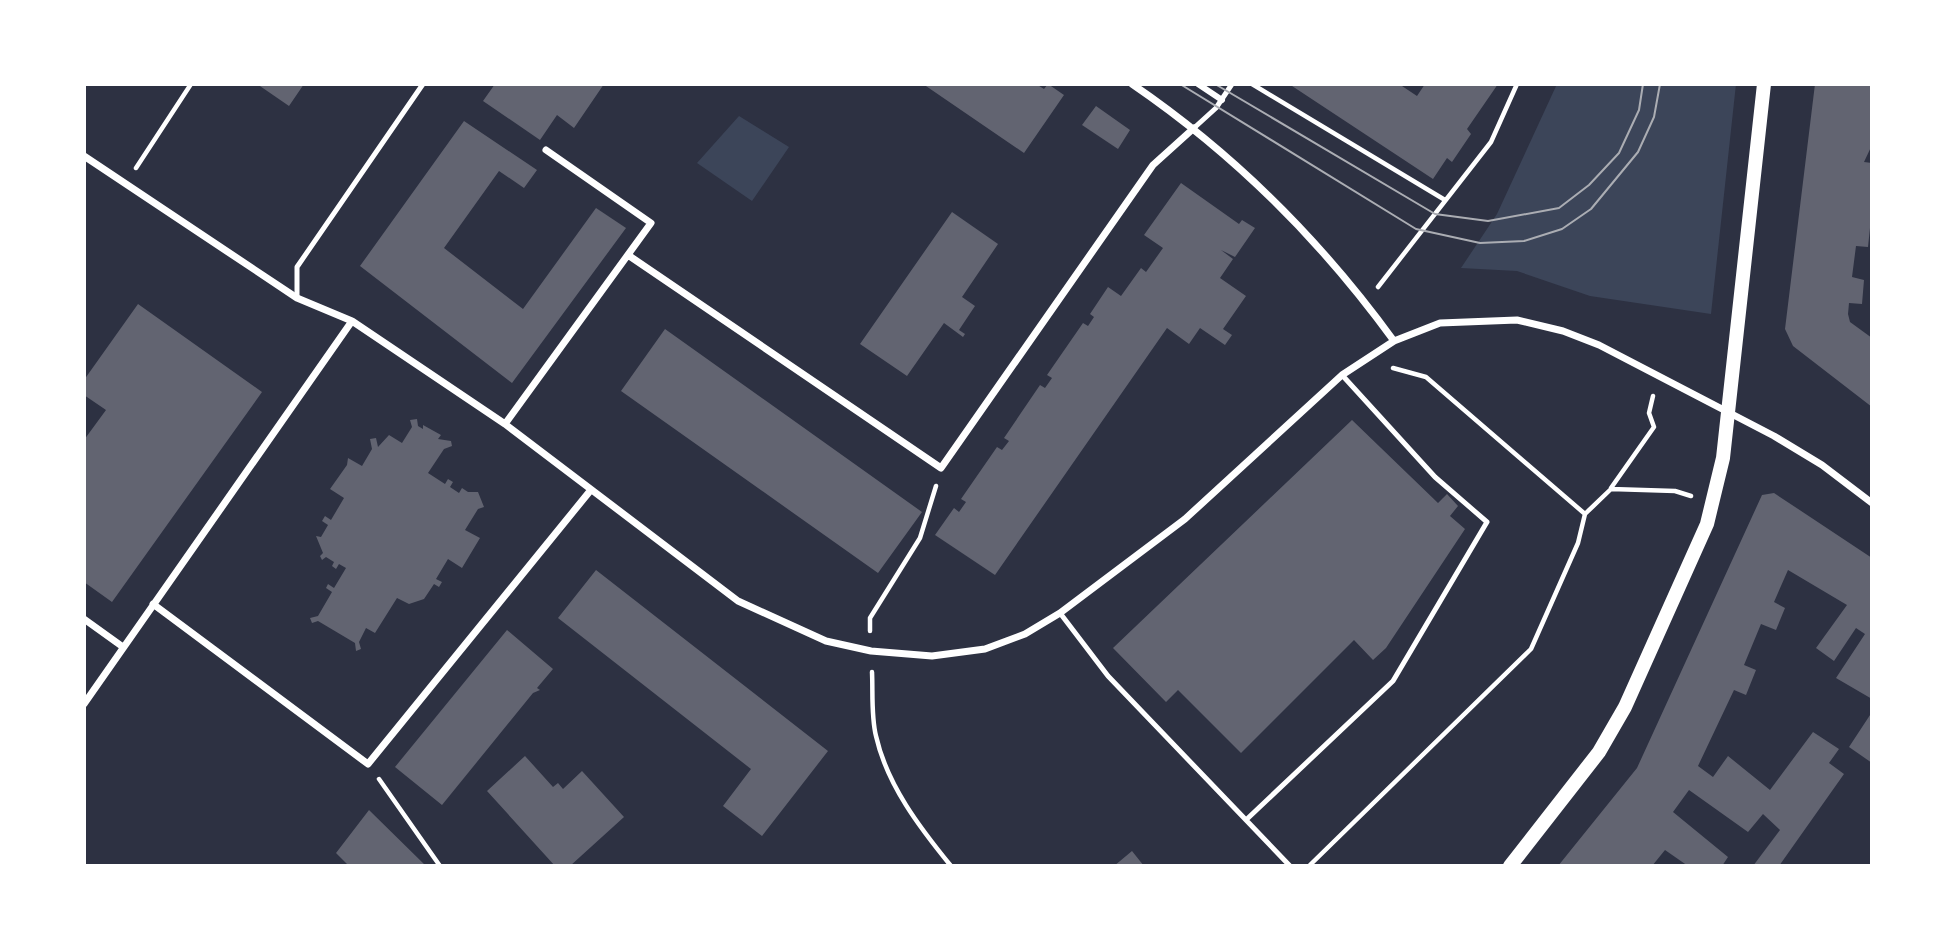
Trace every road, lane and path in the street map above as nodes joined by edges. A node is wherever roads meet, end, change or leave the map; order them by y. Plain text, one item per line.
1 (191, 84) edge
2 (423, 84) edge
3 (1132, 84) edge
4 (1198, 84) edge
5 (1232, 84) edge
6 (1252, 84) edge
7 (1517, 84) edge
8 (1764, 84) edge
9 (1222, 100) junction
10 (1194, 128) junction
11 (546, 150) dead end
12 (84, 156) edge
13 (126, 183) junction
14 (1445, 200) junction
15 (628, 255) junction
16 (297, 298) junction
17 (1366, 303) junction
18 (352, 321) junction
19 (1394, 341) junction
20 (1364, 361) junction
21 (1342, 375) junction
22 (1658, 376) junction
23 (1728, 411) junction
24 (505, 424) junction
25 (941, 468) junction
26 (1611, 489) junction
27 (590, 491) junction
28 (1713, 501) junction
29 (1872, 503) edge
30 (1585, 514) junction
31 (153, 604) junction
32 (1060, 613) junction
33 (84, 619) edge
34 (123, 647) junction
35 (871, 651) junction
36 (84, 704) edge
37 (368, 764) junction
38 (1247, 820) junction
39 (440, 866) edge
40 (951, 866) edge
41 (1290, 866) edge
42 (1310, 866) edge
43 (1510, 866) edge

1 - 13 path
2 - 16 lane
3 - 10 street
4 - 9 street
5 - 9 lane
6 - 14 path
7 - 14 path
8 - 23 main road
9 - 10 lane
10 - 17 street
10 - 25 street
11 - 15 street
12 - 13 street
13 - 16 street
14 - 17 path
15 - 24 street
15 - 25 street
16 - 18 street
17 - 19 street
18 - 24 street
18 - 31 street
19 - 20 street
19 - 22 street
20 - 21 street
20 - 30 path
21 - 32 street
21 - 38 lane
22 - 23 street
22 - 26 path
23 - 28 main road
23 - 29 street
24 - 27 street
25 - 35 path
26 - 28 path
26 - 30 path
27 - 35 street
27 - 37 street
28 - 43 main road
30 - 42 path
31 - 34 street
31 - 37 street
32 - 35 street
32 - 38 lane
33 - 34 street
34 - 36 street
35 - 40 path
37 - 39 path
38 - 41 lane

